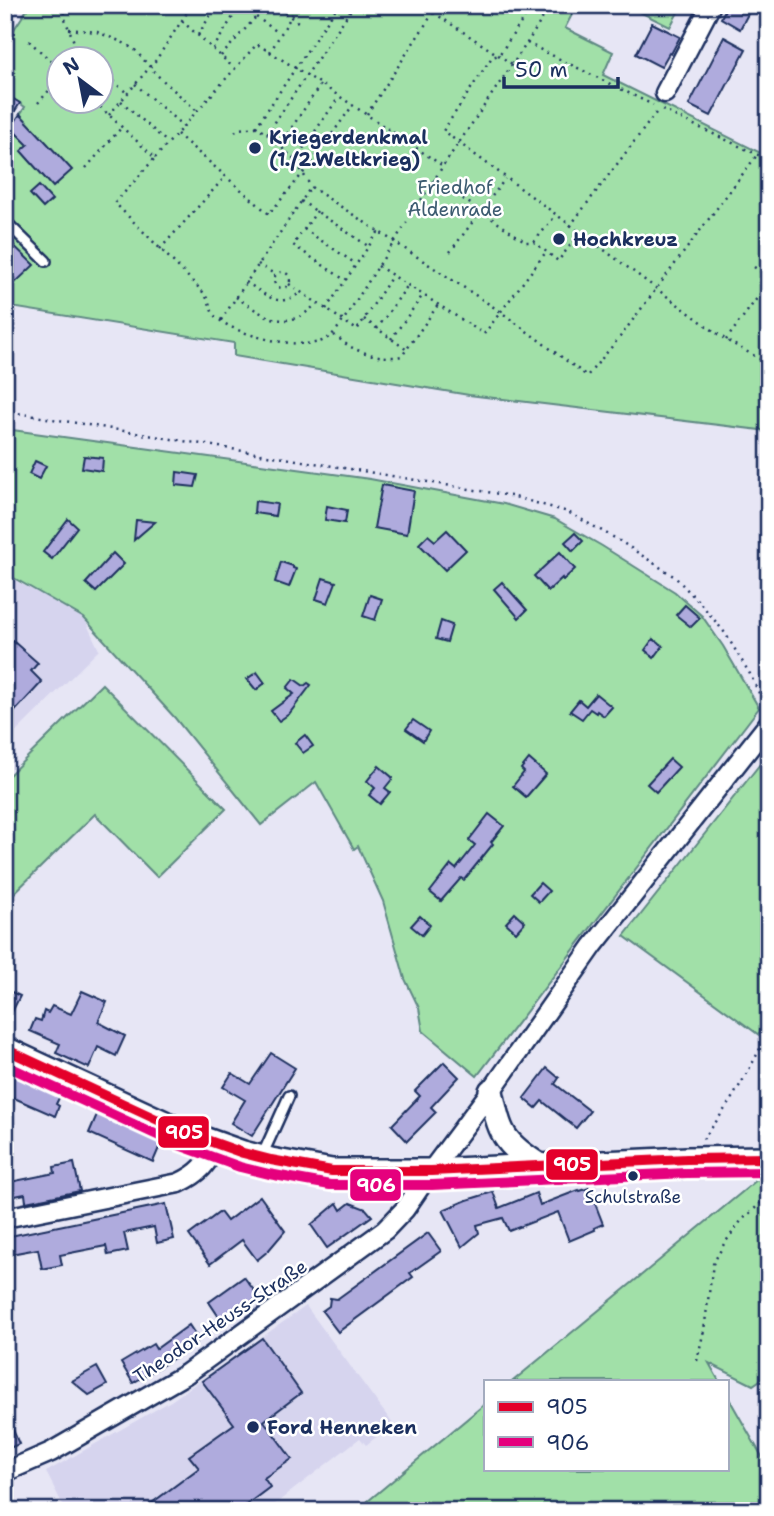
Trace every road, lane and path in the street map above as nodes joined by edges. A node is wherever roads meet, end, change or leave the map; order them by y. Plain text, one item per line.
1 (64, 5) edge
2 (192, 5) edge
3 (217, 5) edge
4 (273, 5) edge
5 (298, 5) edge
6 (338, 5) edge
7 (354, 5) edge
8 (422, 5) edge
9 (533, 5) edge
10 (551, 5) edge
11 (639, 5) edge
12 (662, 5) edge
13 (711, 5) edge
14 (239, 6) edge
15 (433, 13) junction
16 (256, 17) junction
17 (291, 18) junction
18 (182, 21) junction
19 (299, 22) dead end
20 (68, 29) junction
21 (281, 34) junction
22 (198, 35) junction
23 (29, 41) dead end
24 (527, 43) junction
25 (75, 46) edge
26 (213, 48) junction
27 (270, 52) junction
28 (499, 55) junction
29 (46, 56) edge
30 (221, 56) junction
31 (512, 64) junction
32 (150, 67) junction
33 (296, 68) junction
34 (235, 69) junction
35 (307, 75) junction
36 (321, 83) junction
37 (116, 84) edge
38 (135, 84) junction
39 (127, 93) junction
40 (46, 94) edge
41 (339, 96) junction
42 (121, 101) junction
43 (662, 101) junction
44 (38, 103) dead end
45 (353, 105) junction
46 (116, 107) edge
47 (197, 111) junction
48 (367, 114) junction
49 (110, 116) edge
50 (122, 127) junction
51 (183, 127) junction
52 (256, 127) junction
53 (236, 132) dead end
54 (177, 134) junction
55 (267, 134) junction
56 (458, 143) junction
57 (168, 144) junction
58 (280, 145) junction
59 (757, 155) junction
60 (155, 158) junction
61 (295, 160) junction
62 (769, 160) edge
63 (443, 166) junction
64 (86, 167) dead end
65 (303, 173) junction
66 (225, 177) junction
67 (505, 178) junction
68 (434, 179) junction
69 (311, 187) junction
70 (301, 201) junction
71 (317, 211) junction
72 (482, 211) junction
73 (556, 215) junction
74 (5, 221) edge
75 (570, 226) junction
76 (304, 229) junction
77 (379, 231) junction
78 (580, 233) junction
79 (394, 241) junction
80 (534, 242) junction
81 (368, 247) junction
82 (160, 249) junction
83 (450, 252) dead end
84 (546, 252) junction
85 (46, 261) dead end
86 (258, 264) junction
87 (356, 264) junction
88 (377, 266) junction
89 (754, 267) dead end
90 (276, 275) junction
91 (392, 276) junction
92 (769, 276) edge
93 (345, 280) junction
94 (246, 282) junction
95 (769, 282) edge
96 (289, 285) junction
97 (408, 285) junction
98 (656, 289) junction
99 (301, 292) junction
100 (423, 295) junction
101 (236, 297) junction
102 (317, 303) junction
103 (438, 305) junction
104 (326, 309) junction
105 (501, 312) junction
106 (364, 319) junction
107 (221, 320) junction
108 (343, 321) junction
109 (377, 329) junction
110 (334, 334) junction
111 (391, 339) junction
112 (726, 340) junction
113 (407, 350) junction
114 (769, 364) edge
115 (5, 411) edge
116 (769, 716) edge
117 (769, 723) edge
118 (769, 1030) edge
119 (5, 1049) edge
120 (491, 1091) junction
121 (289, 1096) dead end
122 (218, 1144) junction
123 (261, 1158) junction
124 (687, 1158) junction
125 (769, 1158) edge
126 (540, 1166) junction
127 (431, 1171) junction
128 (769, 1192) edge
129 (5, 1218) edge
130 (697, 1362) dead end
131 (5, 1472) edge

1 - 20 path
2 - 18 path
3 - 22 path
4 - 17 path
5 - 17 path
6 - 33 path
7 - 35 path
8 - 15 path
9 - 28 path
10 - 24 path
11 - 12 path
13 - 43 street
14 - 16 path
14 - 26 path
15 - 28 path
15 - 48 path
16 - 21 path
16 - 30 path
17 - 19 path
17 - 21 path
18 - 22 path
18 - 32 path
20 - 25 path
20 - 32 path
21 - 27 path
22 - 26 path
23 - 29 path
24 - 31 path
24 - 43 path
26 - 30 path
27 - 33 path
27 - 34 path
28 - 31 path
28 - 56 path
30 - 34 path
31 - 56 path
32 - 38 path
32 - 47 path
33 - 35 path
33 - 52 path
34 - 47 path
35 - 36 path
35 - 55 path
36 - 41 path
36 - 58 path
37 - 39 path
38 - 39 path
38 - 51 path
39 - 42 path
40 - 44 path
41 - 45 path
41 - 61 path
42 - 46 path
42 - 57 path
43 - 59 path
43 - 75 path
45 - 48 path
45 - 65 path
47 - 51 path
48 - 63 path
49 - 50 path
50 - 60 path
50 - 64 path
51 - 54 path
52 - 53 path
52 - 55 path
54 - 57 path
54 - 66 path
55 - 58 path
56 - 63 path
56 - 67 path
57 - 60 path
58 - 61 path
59 - 62 path
59 - 98 path
60 - 82 path
61 - 65 path
63 - 68 path
65 - 66 path
65 - 69 path
66 - 82 path
67 - 72 path
67 - 73 path
68 - 72 path
68 - 79 path
69 - 70 path
69 - 77 path
70 - 71 path
70 - 86 path
71 - 76 path
71 - 81 path
72 - 80 path
72 - 83 path
73 - 75 path
73 - 80 path
74 - 85 lane
75 - 78 path
76 - 87 path
76 - 93 path
77 - 79 path
77 - 81 path
78 - 84 path
78 - 98 path
79 - 88 path
79 - 105 path
80 - 84 path
81 - 87 path
82 - 107 path
84 - 105 path
86 - 90 path
86 - 94 path
87 - 93 path
88 - 91 path
88 - 108 path
89 - 92 path
90 - 96 path
90 - 96 path
91 - 97 path
91 - 106 path
93 - 104 path
94 - 99 path
94 - 101 path
95 - 112 path
96 - 99 path
97 - 100 path
97 - 109 path
98 - 105 path
98 - 112 path
99 - 102 path
100 - 103 path
100 - 111 path
101 - 102 path
101 - 107 path
102 - 104 path
103 - 105 path
103 - 113 path
104 - 108 path
106 - 108 path
106 - 109 path
107 - 110 path
108 - 110 path
109 - 111 path
110 - 113 path
111 - 113 path
112 - 114 path
115 - 116 path
117 - 120 street
118 - 124 path
119 - 122 street
120 - 126 street
120 - 127 street
121 - 123 lane
122 - 123 street
122 - 129 street
123 - 127 street
124 - 125 street
124 - 126 street
126 - 127 street
127 - 131 street, Theodor-Heuss-Straße
128 - 130 path

